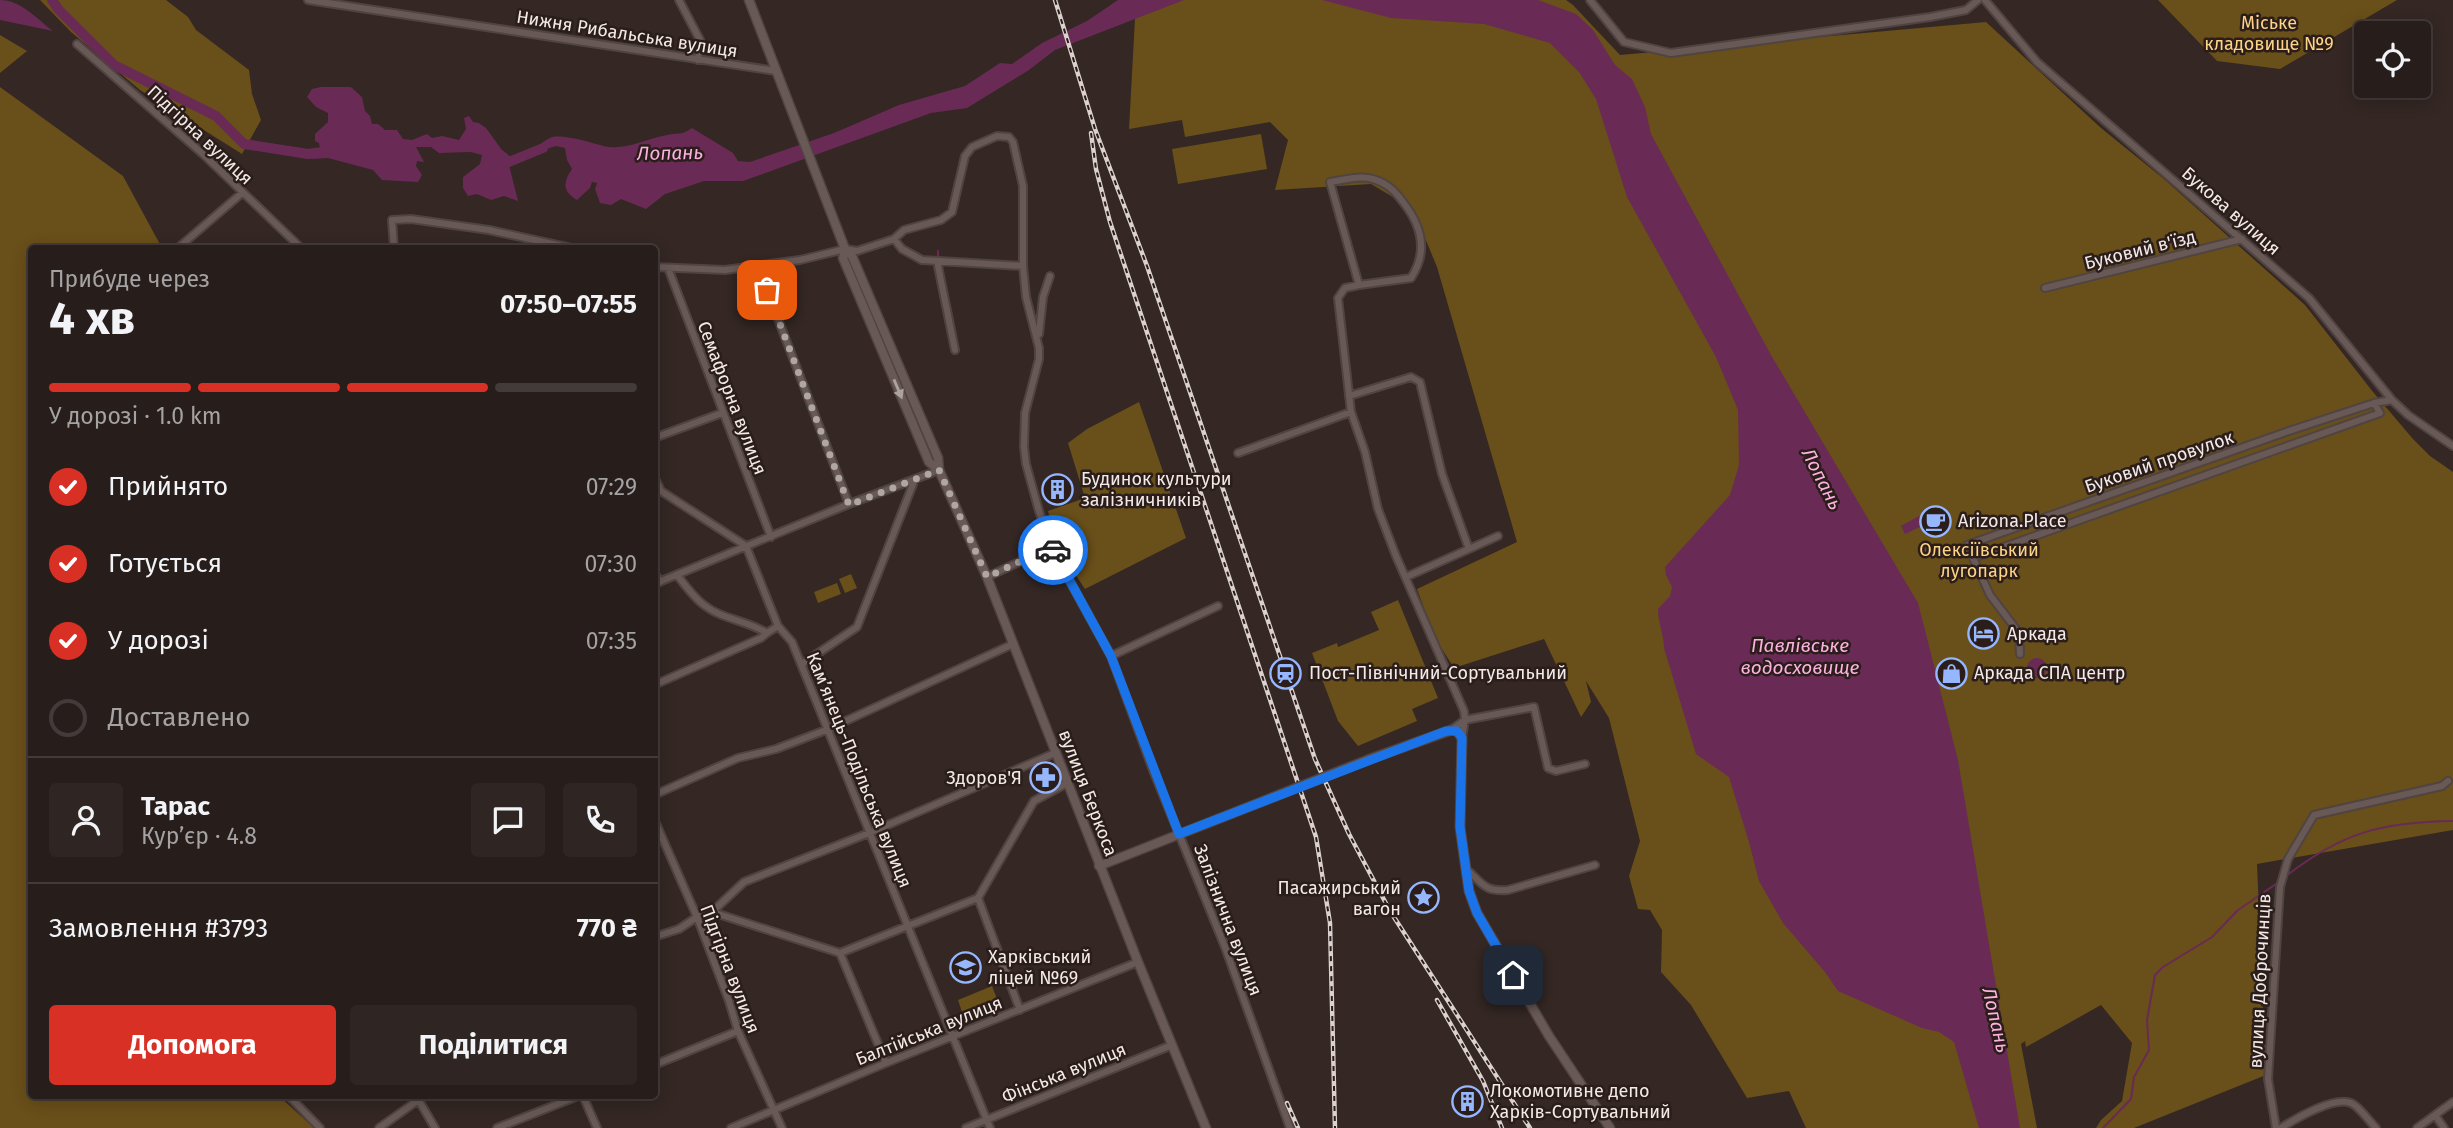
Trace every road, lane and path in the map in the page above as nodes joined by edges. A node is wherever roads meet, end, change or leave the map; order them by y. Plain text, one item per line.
1 (308, 0) edge
2 (680, 0) edge
3 (749, 0) edge
4 (1590, 0) edge
5 (1978, 0) edge
6 (1985, 0) edge
7 (77, 44) dead end
8 (698, 60) junction
9 (776, 71) junction
10 (242, 193) junction
11 (894, 239) junction
12 (2242, 239) junction
13 (181, 245) edge
14 (296, 245) edge
15 (394, 245) edge
16 (557, 245) edge
17 (845, 249) junction
18 (939, 261) junction
19 (1023, 266) junction
20 (658, 267) edge
21 (758, 267) junction
22 (668, 268) junction
23 (1050, 276) dead end
24 (1359, 285) junction
25 (2045, 288) dead end
26 (1038, 339) junction
27 (955, 350) dead end
28 (1349, 396) junction
29 (2392, 400) junction
30 (2374, 403) junction
31 (1351, 412) junction
32 (722, 413) junction
33 (658, 437) edge
34 (2453, 446) edge
35 (1238, 453) dead end
36 (939, 470) junction
37 (915, 479) junction
38 (658, 485) edge
39 (849, 505) junction
40 (1498, 536) dead end
41 (771, 537) junction
42 (746, 547) junction
43 (1051, 547) junction
44 (1469, 549) junction
45 (1973, 558) junction
46 (677, 575) junction
47 (987, 577) junction
48 (1406, 577) junction
49 (658, 583) edge
50 (1217, 606) dead end
51 (778, 626) junction
52 (766, 633) junction
53 (1013, 644) junction
54 (2021, 654) dead end
55 (1111, 656) junction
56 (802, 664) junction
57 (658, 683) edge
58 (1465, 720) junction
59 (826, 730) junction
60 (1451, 730) junction
61 (1462, 738) junction
62 (1055, 753) junction
63 (1585, 764) dead end
64 (2448, 781) dead end
65 (1067, 783) junction
66 (658, 793) edge
67 (658, 828) edge
68 (869, 834) junction
69 (1179, 834) junction
70 (1595, 865) dead end
71 (1099, 866) junction
72 (1466, 869) junction
73 (978, 898) junction
74 (712, 912) junction
75 (697, 917) junction
76 (907, 926) junction
77 (658, 936) edge
78 (840, 953) junction
79 (1138, 962) junction
80 (1020, 1010) junction
81 (738, 1031) junction
82 (952, 1036) junction
83 (1172, 1045) junction
84 (658, 1063) edge
85 (886, 1063) junction
86 (292, 1099) edge
87 (418, 1099) edge
88 (422, 1099) edge
89 (573, 1099) edge
90 (582, 1099) edge
91 (2453, 1102) edge
92 (774, 1110) junction
93 (2435, 1115) junction
94 (986, 1120) junction
95 (1205, 1127) edge
96 (320, 1128) edge
97 (379, 1128) edge
98 (435, 1128) edge
99 (497, 1128) edge
100 (597, 1128) edge
101 (731, 1128) edge
102 (782, 1128) edge
103 (966, 1128) edge
104 (990, 1128) edge
105 (1290, 1128) edge
106 (1610, 1128) edge
107 (2279, 1128) edge
108 (2376, 1128) edge
109 (2417, 1128) edge
110 (2444, 1128) edge

1 - 8 street, Нижня Рибальська вулиця
2 - 8 street
3 - 9 street, вулиця Беркоса
4 - 5 street
6 - 12 street, Букова вулиця
7 - 10 street, Підгірна вулиця
8 - 9 street, Нижня Рибальська вулиця
9 - 17 street, вулиця Беркоса
10 - 13 street
10 - 14 street, Підгірна вулиця
11 - 17 street
11 - 18 street
11 - 19 street, Залізнична вулиця
12 - 25 street, Буковий в'їзд
12 - 29 street, Букова вулиця
15 - 16 street
17 - 21 street
17 - 36 street, вулиця Беркоса
18 - 19 street
18 - 27 street
19 - 26 street, Залізнична вулиця
20 - 22 street
21 - 22 street
21 - 39 street
22 - 32 street, Семафорна вулиця
23 - 26 street
24 - 24 street
24 - 28 street
26 - 43 street, Залізнична вулиця
28 - 31 street
28 - 44 street
29 - 30 street, Буковий провулок
29 - 34 street, Букова вулиця
30 - 45 street, Буковий провулок
30 - 45 street, Буковий провулок
31 - 35 street
31 - 48 street
32 - 33 street
32 - 41 street, Семафорна вулиця
36 - 37 street
36 - 47 street, вулиця Беркоса
37 - 39 street
37 - 56 street
38 - 42 street
39 - 41 street
40 - 44 street
41 - 42 street
42 - 46 street
42 - 51 street, Кам’янець-Подільська вулиця
43 - 47 street
43 - 55 street, Залізнична вулиця
44 - 48 street
45 - 54 street
46 - 49 street
46 - 52 street
47 - 53 street, вулиця Беркоса
48 - 58 street
50 - 55 street
51 - 52 street
51 - 56 street, Кам’янець-Подільська вулиця
52 - 57 street
53 - 59 street
53 - 62 street, вулиця Беркоса
55 - 69 street, Залізнична вулиця
56 - 59 street, Кам’янець-Подільська вулиця
58 - 60 street
58 - 61 street
58 - 63 street
59 - 66 street
59 - 68 street, Кам’янець-Подільська вулиця
60 - 61 street
60 - 69 street, bridge
61 - 72 street
62 - 65 street, вулиця Беркоса
62 - 68 street
64 - 107 street, вулиця Доброчинців
65 - 71 street, вулиця Беркоса
65 - 73 street
67 - 75 street, Підгірна вулиця
68 - 74 street
68 - 76 street, Кам’янець-Подільська вулиця
69 - 71 street
69 - 105 street, Залізнична вулиця
70 - 72 street
71 - 79 street, вулиця Беркоса
72 - 106 street
73 - 76 street
73 - 80 street
74 - 75 street
74 - 78 street
75 - 77 street
75 - 81 street, Підгірна вулиця
76 - 78 street
76 - 82 street, Кам’янець-Подільська вулиця
78 - 85 street
79 - 80 street, Балтійська вулиця
79 - 83 street, вулиця Беркоса
80 - 82 street, Балтійська вулиця
81 - 84 street
81 - 92 street, Підгірна вулиця
82 - 85 street, Балтійська вулиця
82 - 94 street, Кам’янець-Подільська вулиця
83 - 94 street, Фінська вулиця
83 - 95 street, вулиця Беркоса
85 - 92 street, Балтійська вулиця
86 - 96 street
87 - 97 street
88 - 98 street
89 - 99 street
90 - 100 street
91 - 93 street
92 - 101 street, Балтійська вулиця
92 - 102 street, Підгірна вулиця
93 - 109 street
93 - 110 street
94 - 103 street, Фінська вулиця
94 - 104 street, Кам’янець-Подільська вулиця
107 - 108 street

